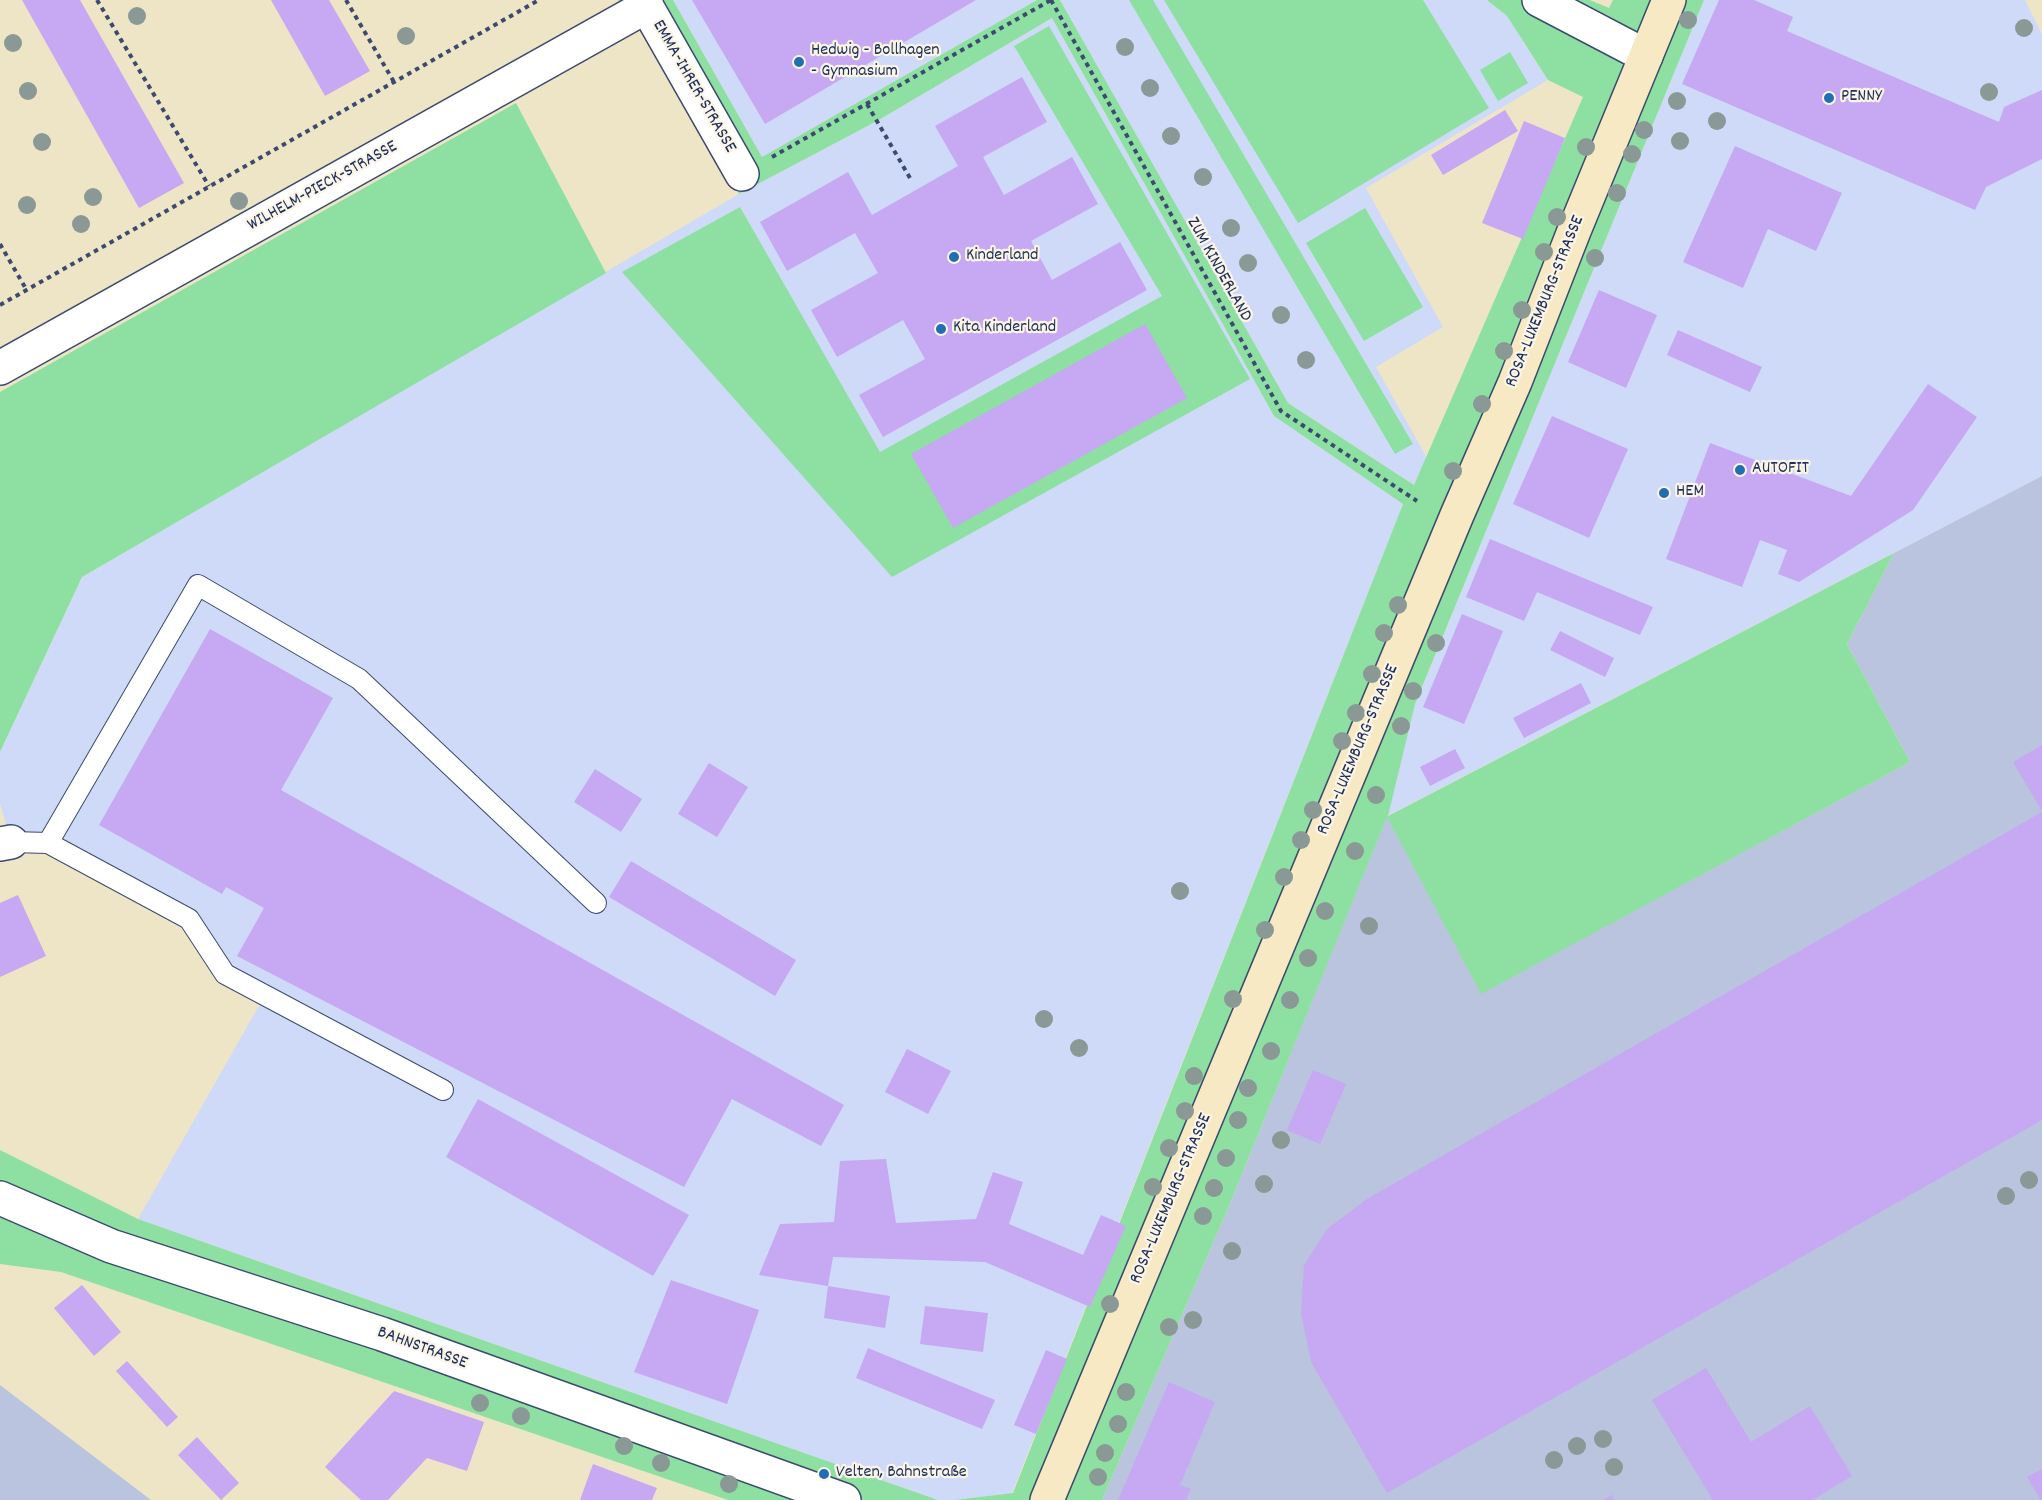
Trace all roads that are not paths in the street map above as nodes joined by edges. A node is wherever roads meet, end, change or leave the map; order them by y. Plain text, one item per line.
1 (1670, 0) edge
2 (1541, 1) edge
3 (645, 3) edge
4 (1646, 56) junction
5 (742, 174) road end
6 (0, 368) edge
7 (6, 843) edge
8 (48, 843) junction
9 (596, 903) dead end
10 (443, 1090) dead end
11 (0, 1198) edge
12 (844, 1500) edge
13 (1047, 1500) edge

1 - 4 main road, ROSA-LUXEMBURG-STRASSE
2 - 4 street
3 - 5 street, EMMA-IHRER-STRASSE
3 - 6 street, WILHELM-PIECK-STRASSE
4 - 13 main road, ROSA-LUXEMBURG-STRASSE
7 - 8 lane
8 - 9 lane
8 - 10 lane
11 - 12 street, BAHNSTRASSE

